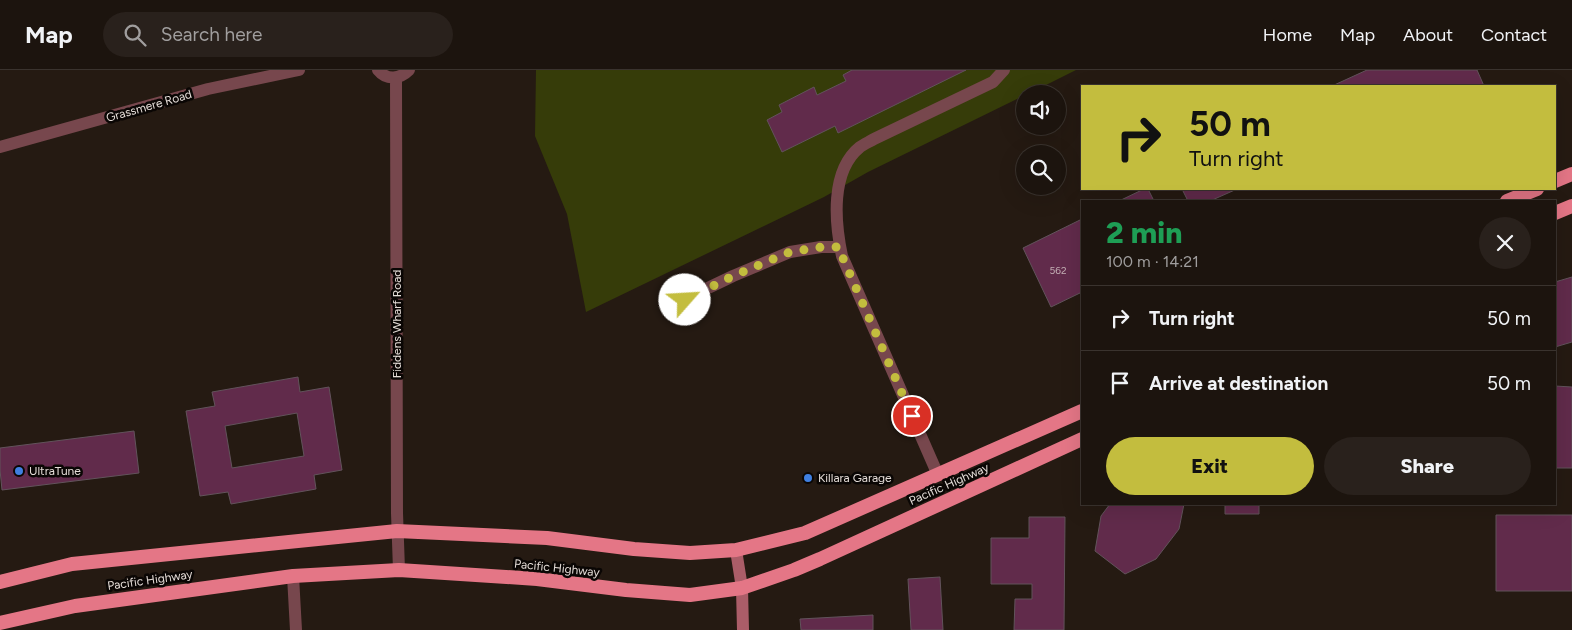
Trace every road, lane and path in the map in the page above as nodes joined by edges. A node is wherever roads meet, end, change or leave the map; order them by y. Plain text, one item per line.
1 (299, 70) edge
2 (378, 70) edge
3 (409, 70) edge
4 (1004, 70) edge
5 (396, 78) junction
6 (0, 147) edge
7 (1572, 174) edge
8 (1556, 181) edge
9 (1534, 190) edge
10 (1510, 200) edge
11 (1572, 206) edge
12 (1556, 213) edge
13 (840, 247) junction
14 (685, 300) dead end
15 (1081, 411) edge
16 (1081, 439) edge
17 (938, 475) junction
18 (397, 531) junction
19 (736, 550) junction
20 (399, 570) junction
21 (293, 576) junction
22 (0, 582) edge
23 (742, 588) junction
24 (0, 624) edge
25 (296, 630) edge
26 (743, 630) edge

1 - 6 street, Grassmere Road
2 - 5 street
3 - 5 street
4 - 13 street
5 - 18 street, Fiddens Wharf Road
7 - 8 highway
9 - 10 highway
11 - 12 highway
13 - 14 street
13 - 17 street
15 - 17 highway, Pacific Highway
16 - 23 highway, Pacific Highway
17 - 19 highway, Pacific Highway
18 - 19 highway, Pacific Highway
18 - 20 street, Fiddens Wharf Road
18 - 22 highway, Pacific Highway
19 - 23 main road
20 - 21 highway, Pacific Highway
20 - 23 highway, Pacific Highway
21 - 24 highway, Pacific Highway
21 - 25 street
23 - 26 main road

